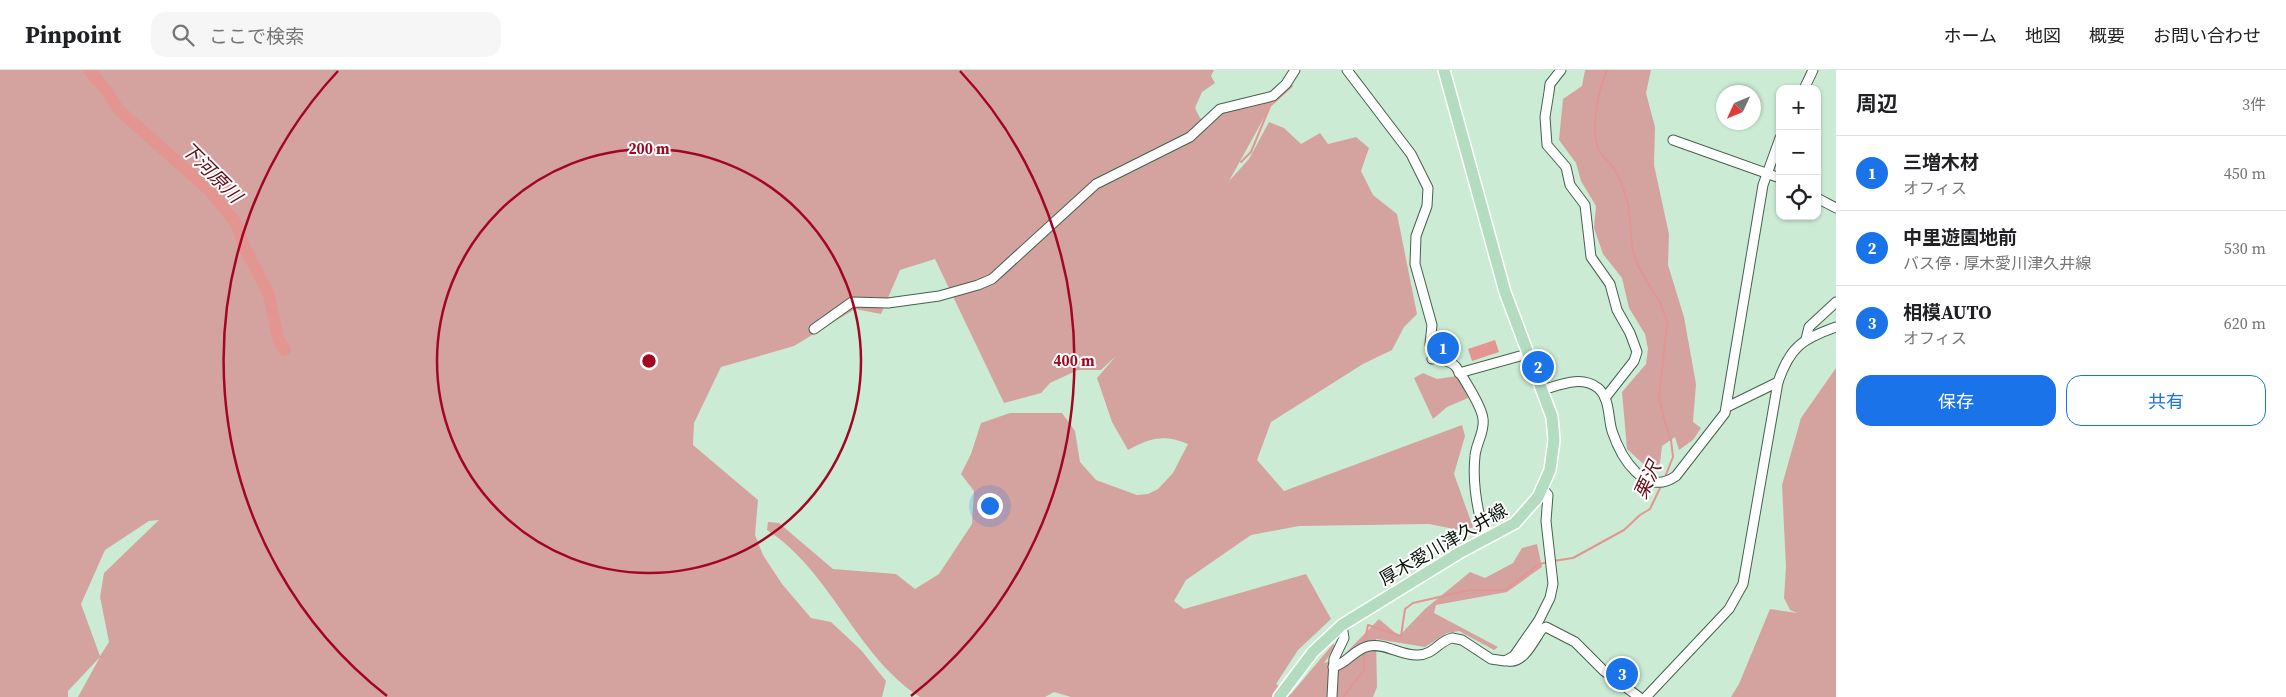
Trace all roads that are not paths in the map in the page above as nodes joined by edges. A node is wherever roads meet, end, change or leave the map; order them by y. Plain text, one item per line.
1 (1295, 70) edge
2 (1347, 70) edge
3 (1444, 70) edge
4 (1561, 70) edge
5 (1813, 70) edge
6 (1806, 85) edge
7 (1673, 140) dead end
8 (1776, 148) edge
9 (1766, 174) junction
10 (1776, 177) edge
11 (1821, 200) edge
12 (1836, 208) edge
13 (1836, 302) edge
14 (1836, 327) edge
15 (814, 329) dead end
16 (1806, 339) junction
17 (1527, 354) junction
18 (1459, 373) junction
19 (1778, 382) junction
20 (1542, 390) junction
21 (1605, 398) junction
22 (1727, 407) junction
23 (1543, 489) junction
24 (1486, 540) junction
25 (1342, 625) junction
26 (1506, 661) junction
27 (1333, 667) junction
28 (1279, 697) edge
29 (1332, 697) edge
30 (1639, 697) edge
31 (1646, 697) edge

1 - 15 street
2 - 18 street
3 - 17 main road, 厚木愛川津久井線
4 - 21 street
5 - 6 street
7 - 9 street
8 - 9 street
9 - 10 street
9 - 22 street
11 - 12 street
13 - 16 street
14 - 16 street
16 - 19 street
17 - 18 street
17 - 20 main road, 厚木愛川津久井線
18 - 24 street
19 - 22 street
19 - 31 street
20 - 21 street
20 - 23 main road, 厚木愛川津久井線
21 - 22 street
23 - 24 main road, 厚木愛川津久井線
23 - 26 street
24 - 25 main road, 厚木愛川津久井線
25 - 27 street
25 - 28 main road, 厚木愛川津久井線
26 - 27 street
26 - 30 street
27 - 29 street

